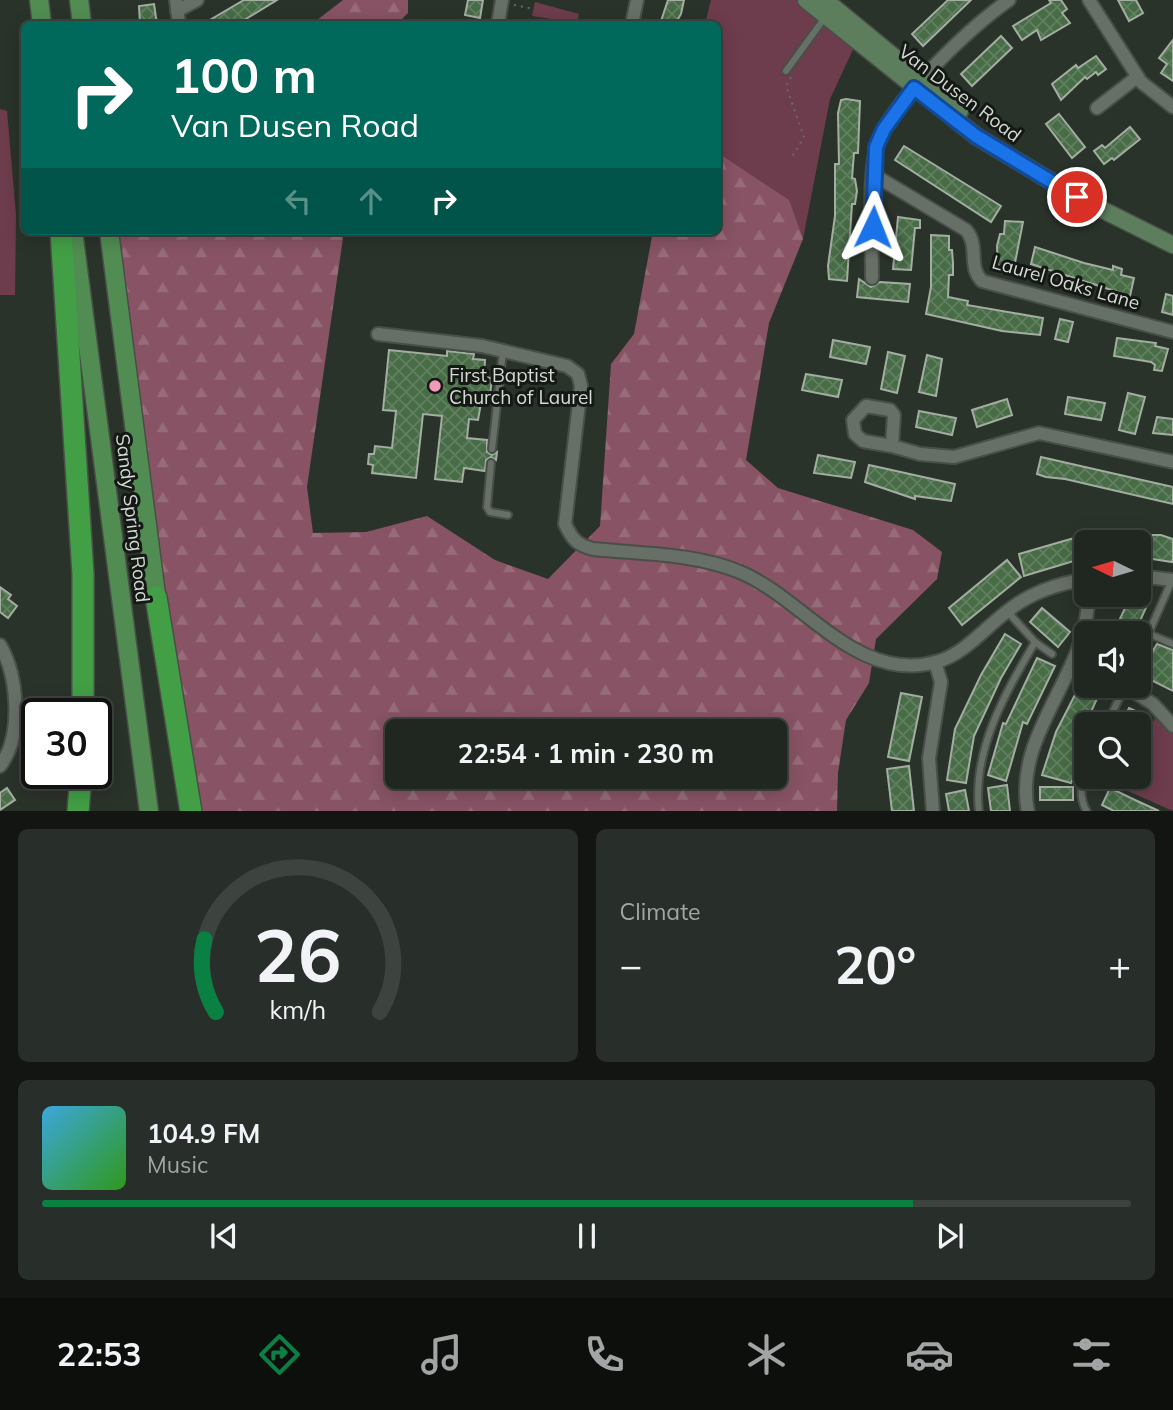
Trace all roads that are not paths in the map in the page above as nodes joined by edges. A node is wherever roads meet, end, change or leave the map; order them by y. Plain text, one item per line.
1 (39, 0) edge
2 (79, 0) edge
3 (197, 0) edge
4 (637, 0) edge
5 (806, 0) edge
6 (1009, 0) edge
7 (1089, 0) edge
8 (502, 1) edge
9 (177, 5) edge
10 (829, 8) edge
11 (42, 21) edge
12 (82, 21) edge
13 (499, 21) edge
14 (633, 21) edge
15 (786, 71) road end
16 (1137, 77) junction
17 (918, 84) junction
18 (1173, 107) edge
19 (1097, 108) dead end
20 (874, 175) junction
21 (61, 235) edge
22 (75, 235) edge
23 (110, 235) edge
24 (1173, 236) edge
25 (1173, 244) edge
26 (872, 278) dead end
27 (1173, 332) edge
28 (378, 334) dead end
29 (503, 351) junction
30 (892, 446) dead end
31 (492, 449) dead end
32 (1173, 462) edge
33 (491, 463) dead end
34 (508, 515) dead end
35 (1152, 578) edge
36 (1173, 580) edge
37 (1074, 581) edge
38 (156, 597) junction
39 (1087, 607) edge
40 (1007, 611) junction
41 (1151, 630) edge
42 (1151, 635) edge
43 (1035, 642) junction
44 (1173, 644) edge
45 (0, 645) edge
46 (1052, 654) dead end
47 (1073, 662) joint
48 (935, 663) junction
49 (83, 698) edge
50 (1144, 698) edge
51 (1173, 726) edge
52 (0, 766) edge
53 (79, 789) edge
54 (1081, 789) edge
55 (78, 811) edge
56 (149, 811) edge
57 (182, 811) edge
58 (191, 811) edge
59 (933, 811) edge
60 (979, 811) edge
61 (1028, 811) edge
62 (1087, 811) edge

1 - 11 main road
2 - 12 main road
3 - 9 street
4 - 14 street
5 - 10 main road, Van Dusen Road
6 - 17 street
7 - 16 street
8 - 13 street
10 - 15 lane
10 - 17 main road, Van Dusen Road
16 - 18 street
16 - 19 street
17 - 20 street
17 - 24 main road, Van Dusen Road
17 - 25 main road, Van Dusen Road
20 - 26 street
20 - 27 street, Laurel Oaks Lane
21 - 49 highway
22 - 56 main road, Sandy Spring Road
23 - 38 main road, Sandy Spring Road
28 - 29 street
29 - 31 lane
29 - 48 street
30 - 32 street
33 - 34 lane
35 - 36 street
36 - 41 lane
37 - 40 street
38 - 57 main road, Sandy Spring Road
38 - 58 highway
39 - 47 street
40 - 43 lane
40 - 48 street
42 - 44 lane
43 - 46 lane
43 - 60 lane
45 - 52 street
47 - 61 street
48 - 59 street
50 - 51 street
53 - 55 highway
54 - 62 lane

